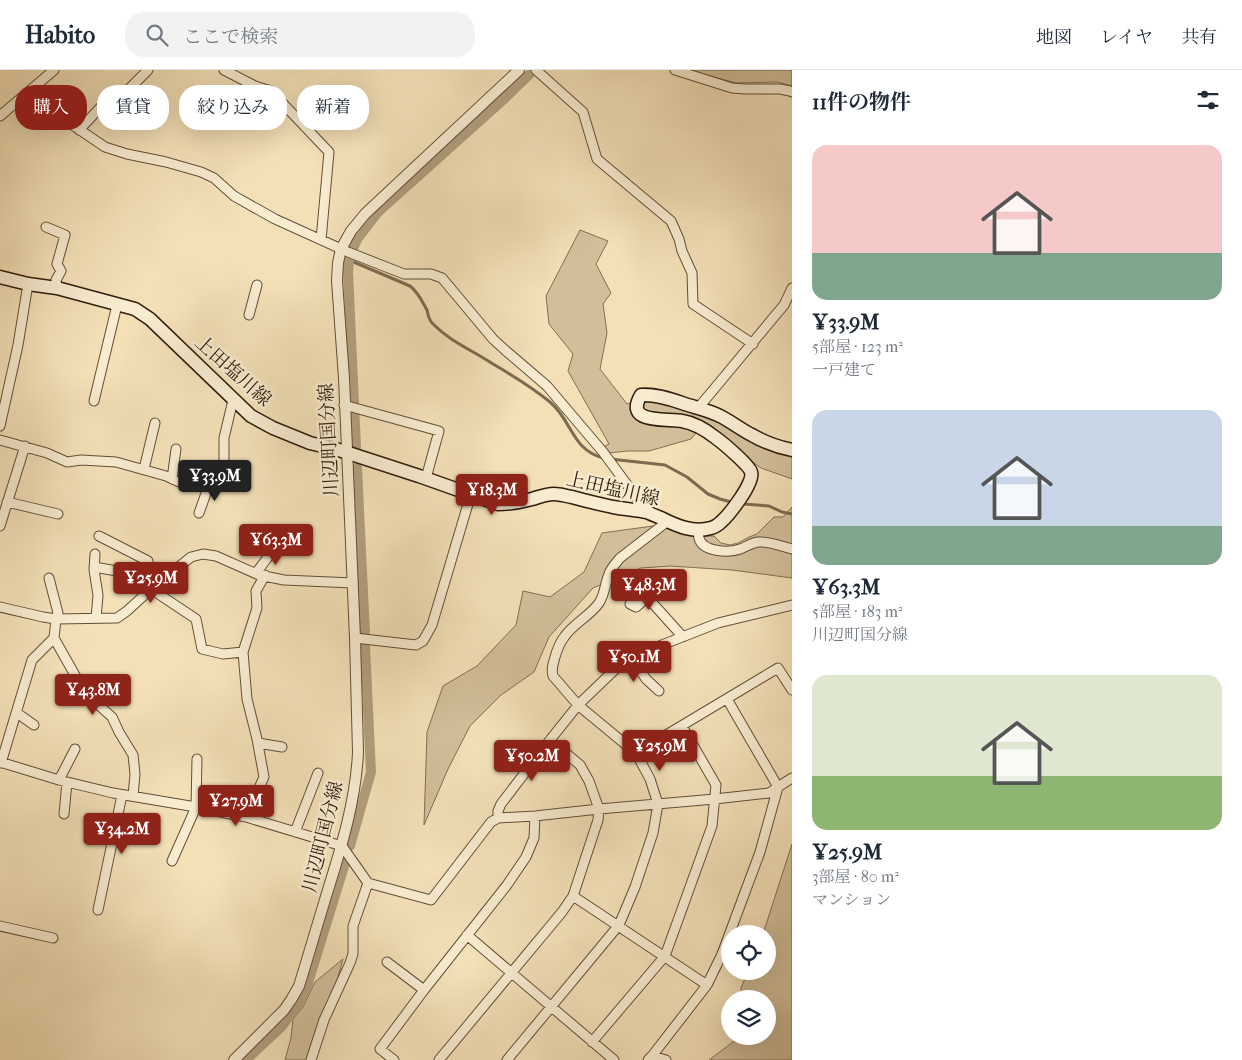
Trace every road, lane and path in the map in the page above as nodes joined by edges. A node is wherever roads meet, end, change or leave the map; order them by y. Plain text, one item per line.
1 (54, 70) edge
2 (148, 70) edge
3 (224, 70) edge
4 (519, 70) edge
5 (536, 70) edge
6 (675, 70) edge
7 (36, 85) edge
8 (792, 92) edge
9 (15, 103) edge
10 (0, 116) edge
11 (87, 122) edge
12 (79, 130) edge
13 (46, 227) dead end
14 (321, 240) junction
15 (348, 252) junction
16 (0, 277) edge
17 (28, 284) junction
18 (257, 285) dead end
19 (57, 288) junction
20 (792, 288) edge
21 (117, 305) junction
22 (249, 315) dead end
23 (753, 344) junction
24 (233, 400) junction
25 (94, 401) dead end
26 (344, 405) junction
27 (699, 407) junction
28 (155, 423) dead end
29 (0, 426) edge
30 (0, 440) edge
31 (25, 446) junction
32 (176, 449) dead end
33 (792, 450) edge
34 (347, 454) junction
35 (144, 469) junction
36 (172, 478) junction
37 (426, 478) junction
38 (209, 485) junction
39 (471, 494) junction
40 (8, 502) junction
41 (648, 512) junction
42 (199, 513) dead end
43 (58, 514) dead end
44 (668, 522) junction
45 (0, 526) edge
46 (699, 530) junction
47 (99, 536) dead end
48 (277, 545) dead end
49 (792, 548) edge
50 (95, 554) dead end
51 (94, 567) junction
52 (117, 571) dead end
53 (260, 574) junction
54 (49, 578) dead end
55 (353, 582) junction
56 (661, 585) dead end
57 (151, 589) junction
58 (647, 596) junction
59 (630, 604) dead end
60 (792, 606) edge
61 (0, 607) edge
62 (96, 618) junction
63 (56, 619) junction
64 (684, 637) junction
65 (54, 638) junction
66 (355, 638) junction
67 (243, 652) junction
68 (631, 657) junction
69 (792, 690) edge
70 (659, 691) dead end
71 (727, 699) junction
72 (578, 705) junction
73 (17, 713) junction
74 (34, 725) dead end
75 (682, 726) junction
76 (550, 740) junction
77 (258, 743) junction
78 (282, 747) dead end
79 (75, 749) dead end
80 (636, 753) junction
81 (197, 759) dead end
82 (1, 763) edge
83 (318, 773) dead end
84 (792, 778) edge
85 (63, 781) junction
86 (778, 788) junction
87 (122, 795) junction
88 (133, 796) junction
89 (715, 799) junction
90 (658, 804) junction
91 (196, 807) junction
92 (599, 809) junction
93 (64, 814) dead end
94 (535, 816) junction
95 (246, 818) junction
96 (498, 818) junction
97 (295, 832) junction
98 (342, 846) junction
99 (172, 861) dead end
100 (368, 883) junction
101 (573, 896) junction
102 (98, 910) dead end
103 (619, 925) junction
104 (0, 926) edge
105 (466, 935) junction
106 (53, 938) dead end
107 (664, 956) junction
108 (387, 962) dead end
109 (510, 972) junction
110 (707, 985) junction
111 (424, 990) junction
112 (552, 1007) junction
113 (592, 1042) junction
114 (650, 1058) edge
115 (234, 1060) edge
116 (311, 1060) edge
117 (394, 1060) edge
118 (439, 1060) edge
119 (507, 1060) edge
120 (614, 1060) edge
121 (666, 1060) edge

1 - 7 street
2 - 11 street
3 - 14 street
4 - 15 street, 川辺町国分線
5 - 23 street
6 - 8 street
9 - 10 street
12 - 14 street
13 - 19 street
14 - 15 street
15 - 26 street, 川辺町国分線
15 - 41 street
16 - 17 main road, 上田塩川線
17 - 19 main road, 上田塩川線
17 - 29 street
18 - 22 street
19 - 21 main road, 上田塩川線
20 - 23 street
21 - 24 main road, 上田塩川線
21 - 25 street
23 - 27 street
24 - 34 main road, 上田塩川線
24 - 38 street
26 - 34 street, 川辺町国分線
26 - 37 street
27 - 33 main road
27 - 46 main road
28 - 35 street
30 - 31 street
31 - 35 street
31 - 40 street
32 - 36 street
34 - 37 main road, 上田塩川線
34 - 55 street, 川辺町国分線
35 - 36 street
36 - 38 street
37 - 39 main road, 上田塩川線
38 - 42 street
39 - 41 main road, 上田塩川線
39 - 66 street
40 - 43 street
40 - 45 street
41 - 44 main road, 上田塩川線
44 - 46 main road, 上田塩川線
44 - 72 street
46 - 49 street
47 - 57 street
48 - 53 street
50 - 51 street
51 - 52 street
51 - 62 street
53 - 55 street
53 - 57 street
53 - 67 street
54 - 63 street
55 - 66 street, 川辺町国分線
56 - 58 street
57 - 62 street
57 - 67 street
58 - 59 street
58 - 64 street
60 - 64 street
61 - 63 street
62 - 63 street
63 - 65 street
64 - 68 street
65 - 73 street
65 - 88 street
66 - 98 street, 川辺町国分線
67 - 77 street
68 - 70 street
68 - 72 street
69 - 71 street
71 - 75 street
71 - 86 street
72 - 76 street
72 - 80 street
73 - 74 street
73 - 82 street
75 - 80 street
75 - 89 street
76 - 92 street
76 - 96 street
77 - 78 street
77 - 95 street
79 - 85 street
80 - 90 street
81 - 91 street
82 - 85 street
83 - 97 street
84 - 86 street
85 - 87 street
85 - 93 street
86 - 89 street
86 - 110 street
87 - 88 street
87 - 102 street
88 - 91 street
89 - 90 street
89 - 107 street
90 - 92 street
90 - 103 street
91 - 95 street
91 - 99 street
92 - 94 street
92 - 101 street
94 - 96 street
94 - 105 street
95 - 97 street
96 - 100 street
97 - 98 street
98 - 100 street
98 - 115 street, 川辺町国分線
100 - 116 street
101 - 103 street
101 - 109 street
103 - 107 street
103 - 112 street
104 - 106 street
105 - 109 street
105 - 111 street
107 - 110 street
107 - 113 street
108 - 111 street
109 - 112 street
109 - 118 street
110 - 114 street
111 - 117 street
112 - 113 street
112 - 119 street
113 - 120 street
114 - 121 street

